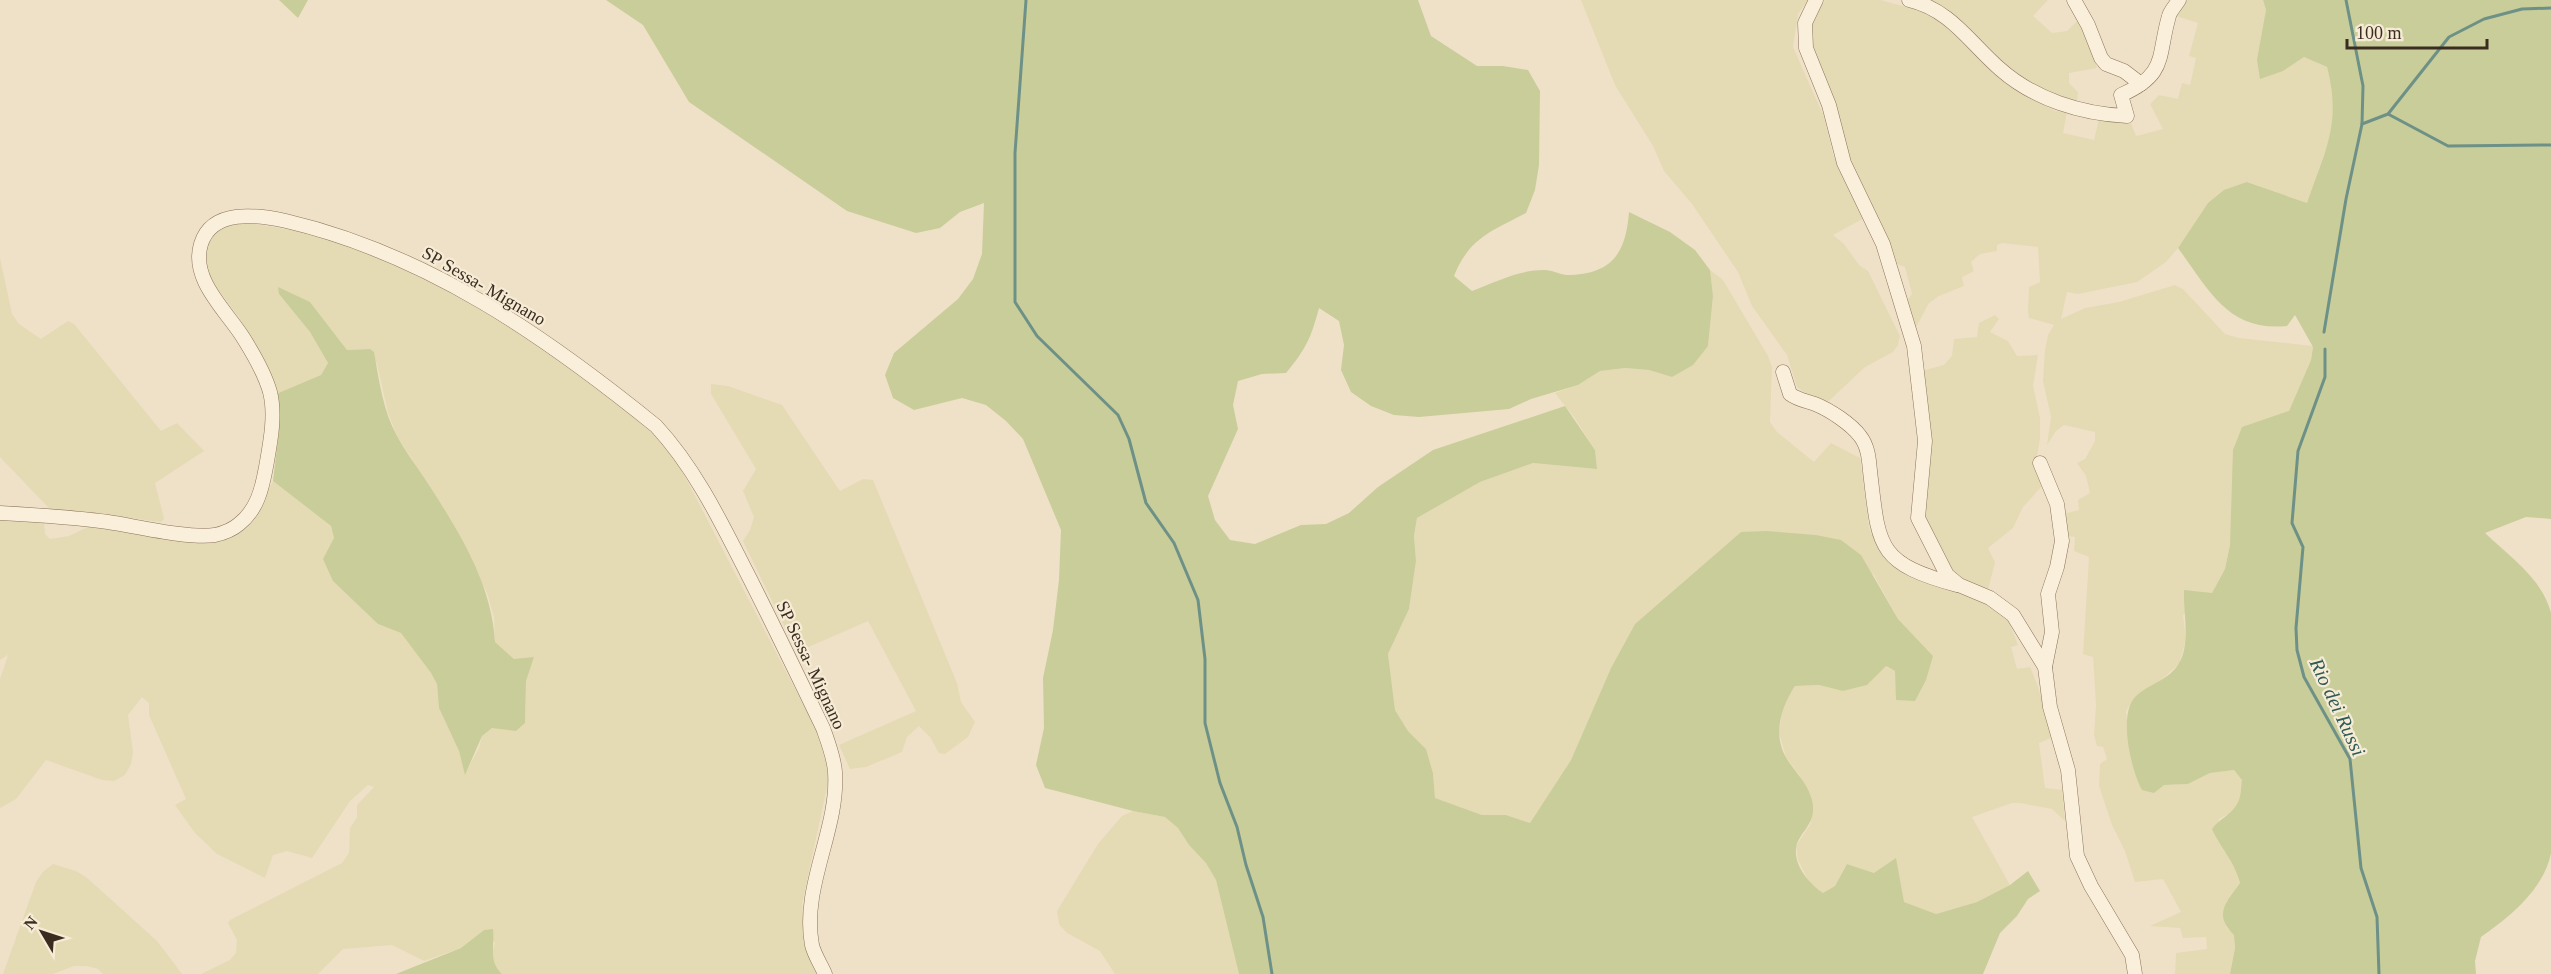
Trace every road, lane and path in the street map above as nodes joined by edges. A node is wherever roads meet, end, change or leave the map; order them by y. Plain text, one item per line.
1 (1816, 0) edge
2 (1910, 0) edge
3 (2074, 0) edge
4 (2179, 0) edge
5 (2141, 84) junction
6 (1783, 372) dead end
7 (2040, 463) dead end
8 (0, 513) edge
9 (1959, 585) junction
10 (2045, 667) junction
11 (825, 974) edge
12 (2135, 974) edge

1 - 9 street
2 - 5 street
3 - 5 street
4 - 5 street
6 - 9 street
7 - 10 street
8 - 11 street, SP Sessa- Mignano
9 - 10 street
10 - 12 street

